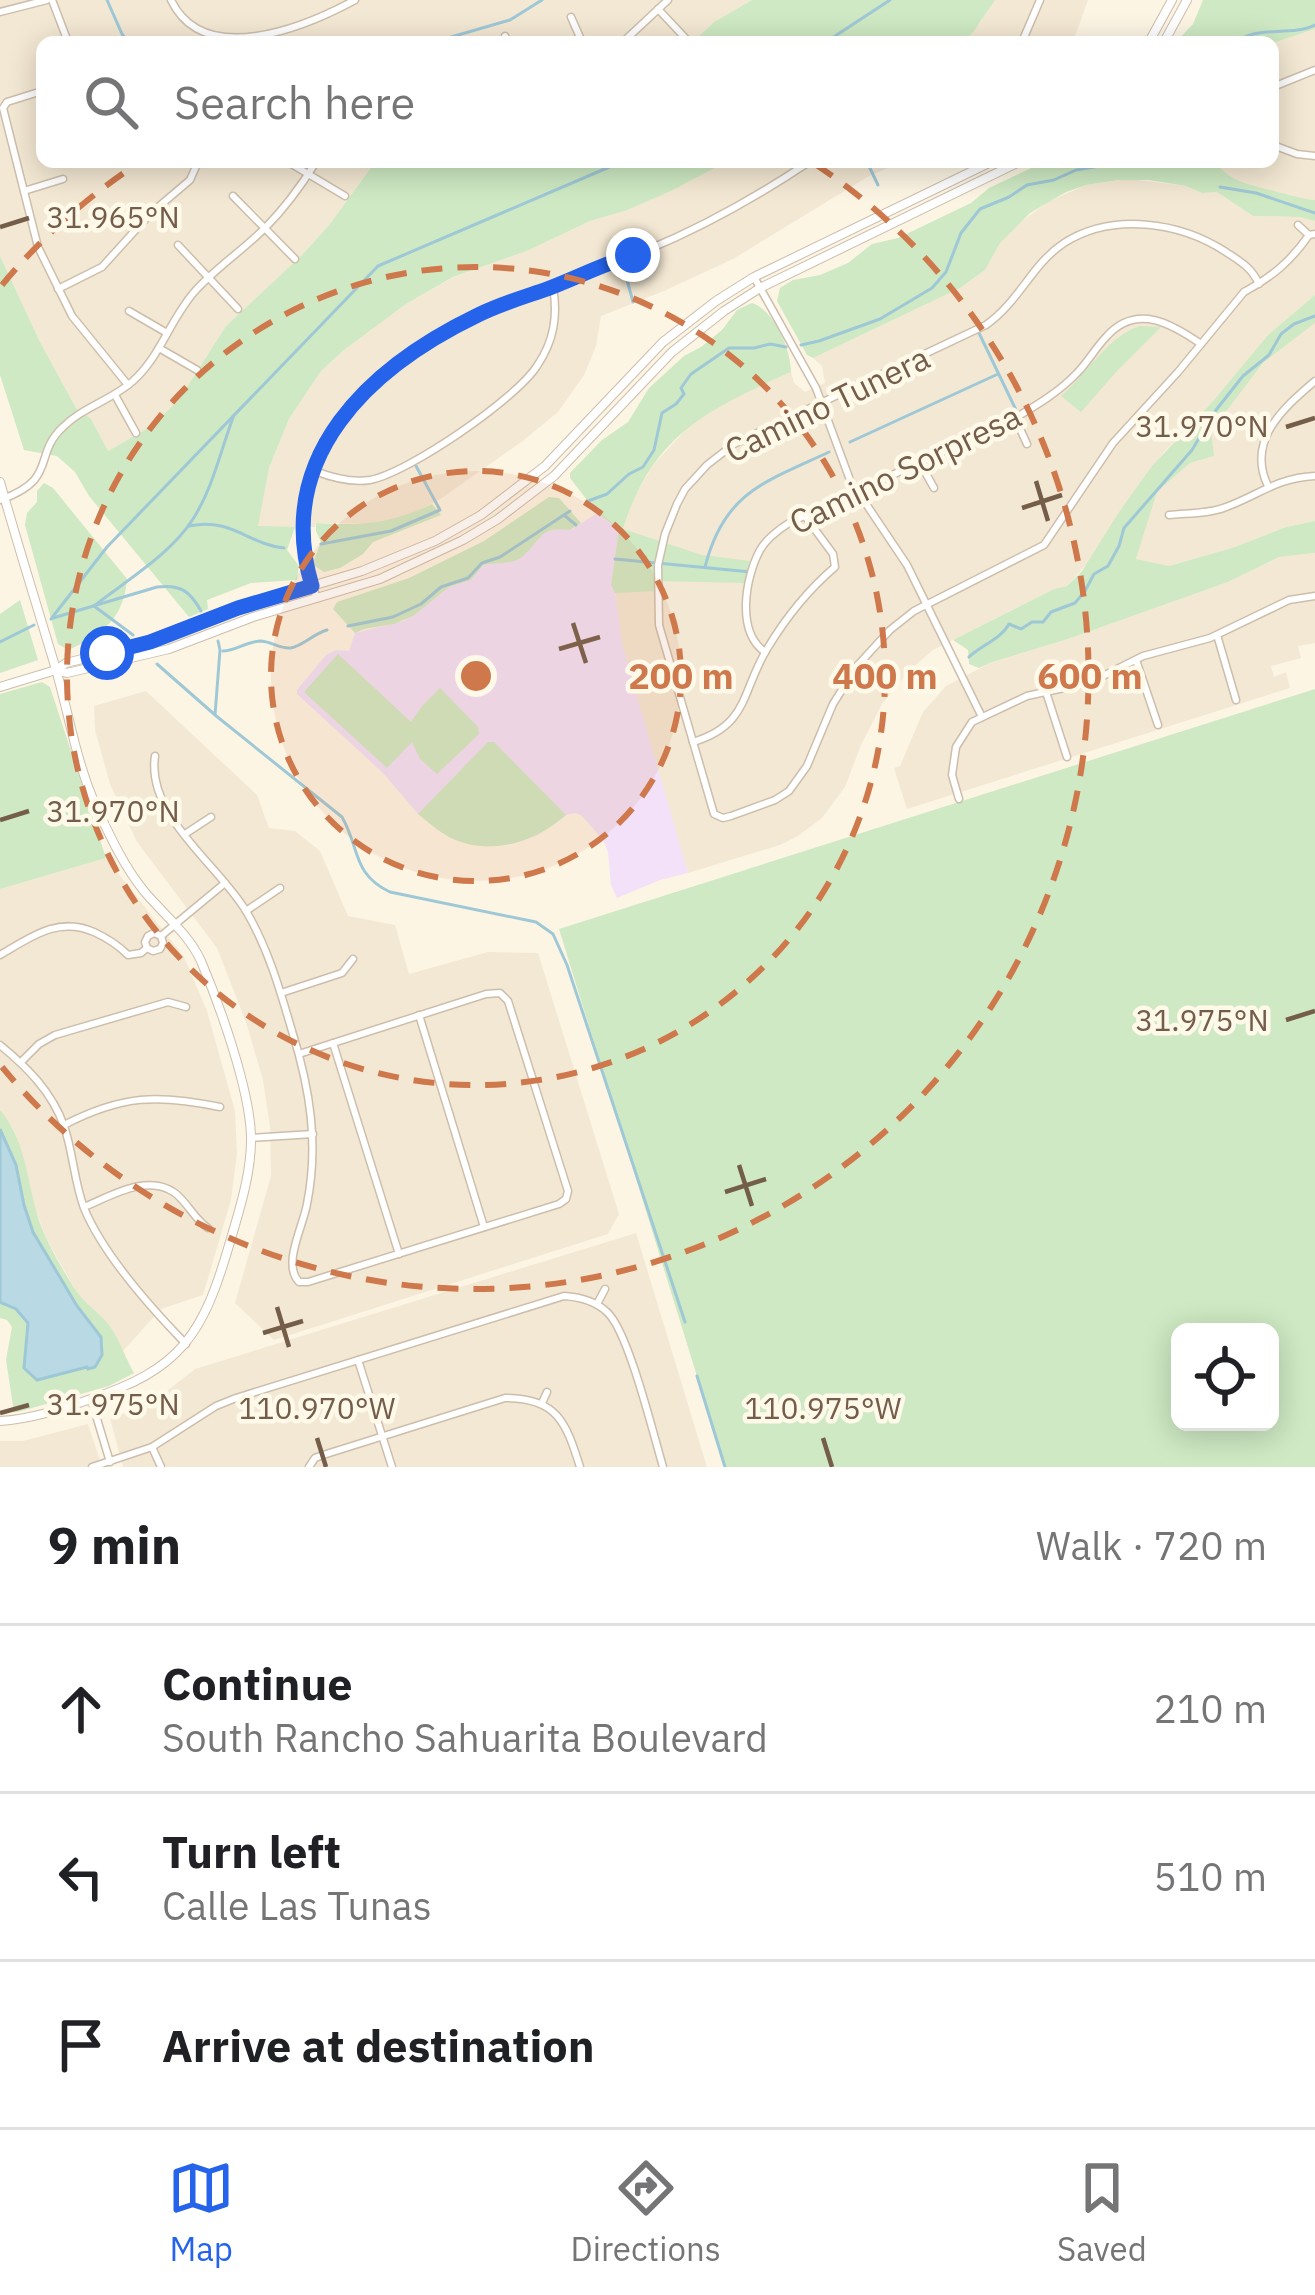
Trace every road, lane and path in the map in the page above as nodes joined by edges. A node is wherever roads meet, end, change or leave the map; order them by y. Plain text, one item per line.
1 (49, 0) edge
2 (171, 0) edge
3 (355, 0) edge
4 (1040, 0) edge
5 (1172, 0) edge
6 (1187, 0) edge
7 (662, 3) edge
8 (0, 12) edge
9 (572, 17) dead end
10 (65, 36) edge
11 (217, 36) edge
12 (249, 36) edge
13 (580, 36) edge
14 (628, 36) edge
15 (685, 36) edge
16 (1025, 36) edge
17 (1152, 36) edge
18 (1167, 36) edge
19 (1315, 70) edge
20 (1279, 85) edge
21 (36, 93) edge
22 (1279, 147) edge
23 (1315, 157) edge
24 (195, 168) edge
25 (299, 168) edge
26 (312, 168) edge
27 (798, 168) edge
28 (979, 168) edge
29 (1007, 168) edge
30 (309, 173) junction
31 (63, 179) dead end
32 (23, 191) junction
33 (233, 196) dead end
34 (345, 196) dead end
35 (1298, 225) dead end
36 (265, 228) junction
37 (1312, 234) edge
38 (178, 245) dead end
39 (295, 259) dead end
40 (209, 277) junction
41 (754, 277) junction
42 (1259, 284) junction
43 (553, 287) junction
44 (760, 288) junction
45 (58, 289) junction
46 (238, 309) dead end
47 (129, 311) dead end
48 (167, 333) junction
49 (1201, 344) junction
50 (160, 348) junction
51 (197, 370) dead end
52 (1315, 381) edge
53 (128, 385) junction
54 (115, 395) junction
55 (821, 403) junction
56 (1015, 418) junction
57 (136, 433) dead end
58 (1027, 444) dead end
59 (920, 463) junction
60 (314, 471) junction
61 (1315, 476) edge
62 (0, 482) edge
63 (1268, 486) junction
64 (934, 488) dead end
65 (856, 492) junction
66 (2, 499) edge
67 (1168, 515) dead end
68 (805, 516) junction
69 (312, 586) junction
70 (1315, 596) edge
71 (317, 598) junction
72 (926, 603) junction
73 (1217, 635) junction
74 (765, 652) junction
75 (1136, 660) junction
76 (56, 670) junction
77 (0, 687) edge
78 (1046, 692) junction
79 (1236, 700) dead end
80 (982, 718) junction
81 (1157, 725) dead end
82 (692, 742) junction
83 (155, 756) dead end
84 (1067, 757) dead end
85 (959, 799) dead end
86 (211, 817) dead end
87 (184, 834) junction
88 (225, 883) junction
89 (280, 888) dead end
90 (246, 910) junction
91 (176, 924) junction
92 (0, 955) edge
93 (353, 959) dead end
94 (280, 993) junction
95 (186, 1006) dead end
96 (419, 1016) junction
97 (333, 1043) junction
98 (0, 1045) edge
99 (299, 1054) junction
100 (21, 1062) junction
101 (220, 1107) dead end
102 (64, 1125) junction
103 (313, 1134) junction
104 (251, 1138) junction
105 (84, 1207) junction
106 (484, 1227) junction
107 (208, 1228) dead end
108 (399, 1254) junction
109 (605, 1289) dead end
110 (597, 1304) junction
111 (186, 1344) junction
112 (358, 1360) junction
113 (548, 1392) dead end
114 (91, 1399) junction
115 (542, 1403) junction
116 (0, 1421) edge
117 (382, 1436) junction
118 (152, 1447) junction
119 (110, 1462) junction
120 (310, 1465) edge
121 (92, 1467) edge
122 (161, 1467) edge
123 (392, 1467) edge
124 (580, 1467) edge
125 (664, 1467) edge

1 - 8 street
1 - 10 street
2 - 11 street
3 - 12 street
4 - 16 street
5 - 17 street
6 - 18 street
7 - 14 street
7 - 15 street
9 - 13 street
19 - 20 street
21 - 32 street
22 - 23 street
24 - 45 street
25 - 30 street
26 - 30 street
27 - 43 street
28 - 41 street
29 - 44 street
30 - 34 street
30 - 36 street
31 - 32 street
32 - 45 street
33 - 36 street
35 - 37 street
36 - 39 street
36 - 40 street
37 - 42 street
38 - 40 street
40 - 46 street
40 - 48 street
41 - 44 street
41 - 69 street
42 - 49 street
42 - 55 street, Camino Tunera
43 - 60 street
43 - 60 street
44 - 55 street
44 - 71 street
45 - 53 street
47 - 48 street
48 - 50 street
49 - 56 street, Camino Sorpresa
49 - 72 street
50 - 51 street
50 - 53 street
52 - 63 street
53 - 54 street
54 - 57 street
54 - 66 street
55 - 65 street
55 - 82 street, Camino Tunera
56 - 58 street
56 - 59 street, Camino Sorpresa
59 - 64 street
59 - 65 street, Camino Sorpresa
60 - 69 street
61 - 63 street
62 - 66 street
63 - 67 street
65 - 68 street, Camino Sorpresa
65 - 72 street
66 - 76 street
68 - 74 street, Camino Sorpresa
68 - 74 street
69 - 71 street
69 - 76 street
70 - 73 street
71 - 76 street
72 - 80 street
72 - 82 street, Camino Tunera
73 - 75 street
73 - 79 street
74 - 82 street
75 - 78 street
75 - 81 street
76 - 77 street
76 - 91 street
78 - 80 street
78 - 84 street
80 - 85 street
83 - 87 street
86 - 87 street
87 - 88 street
88 - 90 street
88 - 91 street
89 - 90 street
90 - 94 street
91 - 92 street
91 - 104 street
93 - 94 street
94 - 99 street
95 - 100 street
96 - 97 street
96 - 106 street
96 - 106 street
97 - 99 street
97 - 108 street
98 - 100 street
99 - 103 street
100 - 102 street
101 - 102 street
102 - 105 street
103 - 104 street
103 - 108 street
104 - 111 street
105 - 107 street
105 - 111 street
106 - 108 street
109 - 110 street
110 - 112 street
110 - 125 street
111 - 114 street
112 - 117 street
112 - 118 street
113 - 115 street
114 - 116 street
114 - 119 street
115 - 117 street
115 - 124 street
117 - 120 street
117 - 123 street
118 - 119 street
118 - 122 street
119 - 121 street

